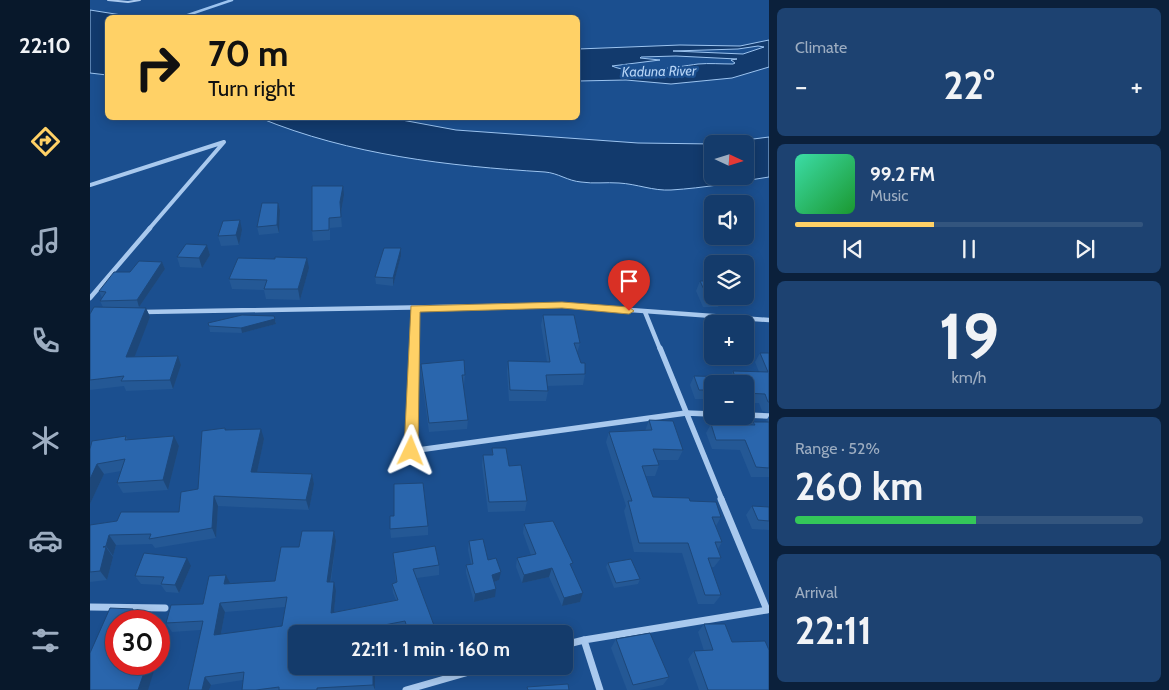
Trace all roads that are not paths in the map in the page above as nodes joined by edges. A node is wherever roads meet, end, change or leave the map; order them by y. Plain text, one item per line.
1 (108, 0) edge
2 (140, 0) edge
3 (90, 185) edge
4 (90, 298) edge
5 (415, 309) junction
6 (139, 312) edge
7 (645, 312) junction
8 (769, 320) edge
9 (686, 413) junction
10 (704, 414) edge
11 (754, 415) edge
12 (769, 416) edge
13 (90, 606) edge
14 (164, 608) dead end
15 (584, 640) junction
16 (573, 643) edge
17 (458, 675) edge
18 (406, 690) edge
19 (600, 690) edge

1 - 2 lane
3 - 4 street
5 - 6 street
5 - 7 street
5 - 9 street
7 - 8 street
7 - 9 street
9 - 10 street
9 - 15 street
11 - 12 street
13 - 14 street
15 - 16 street
15 - 19 street
17 - 18 street

